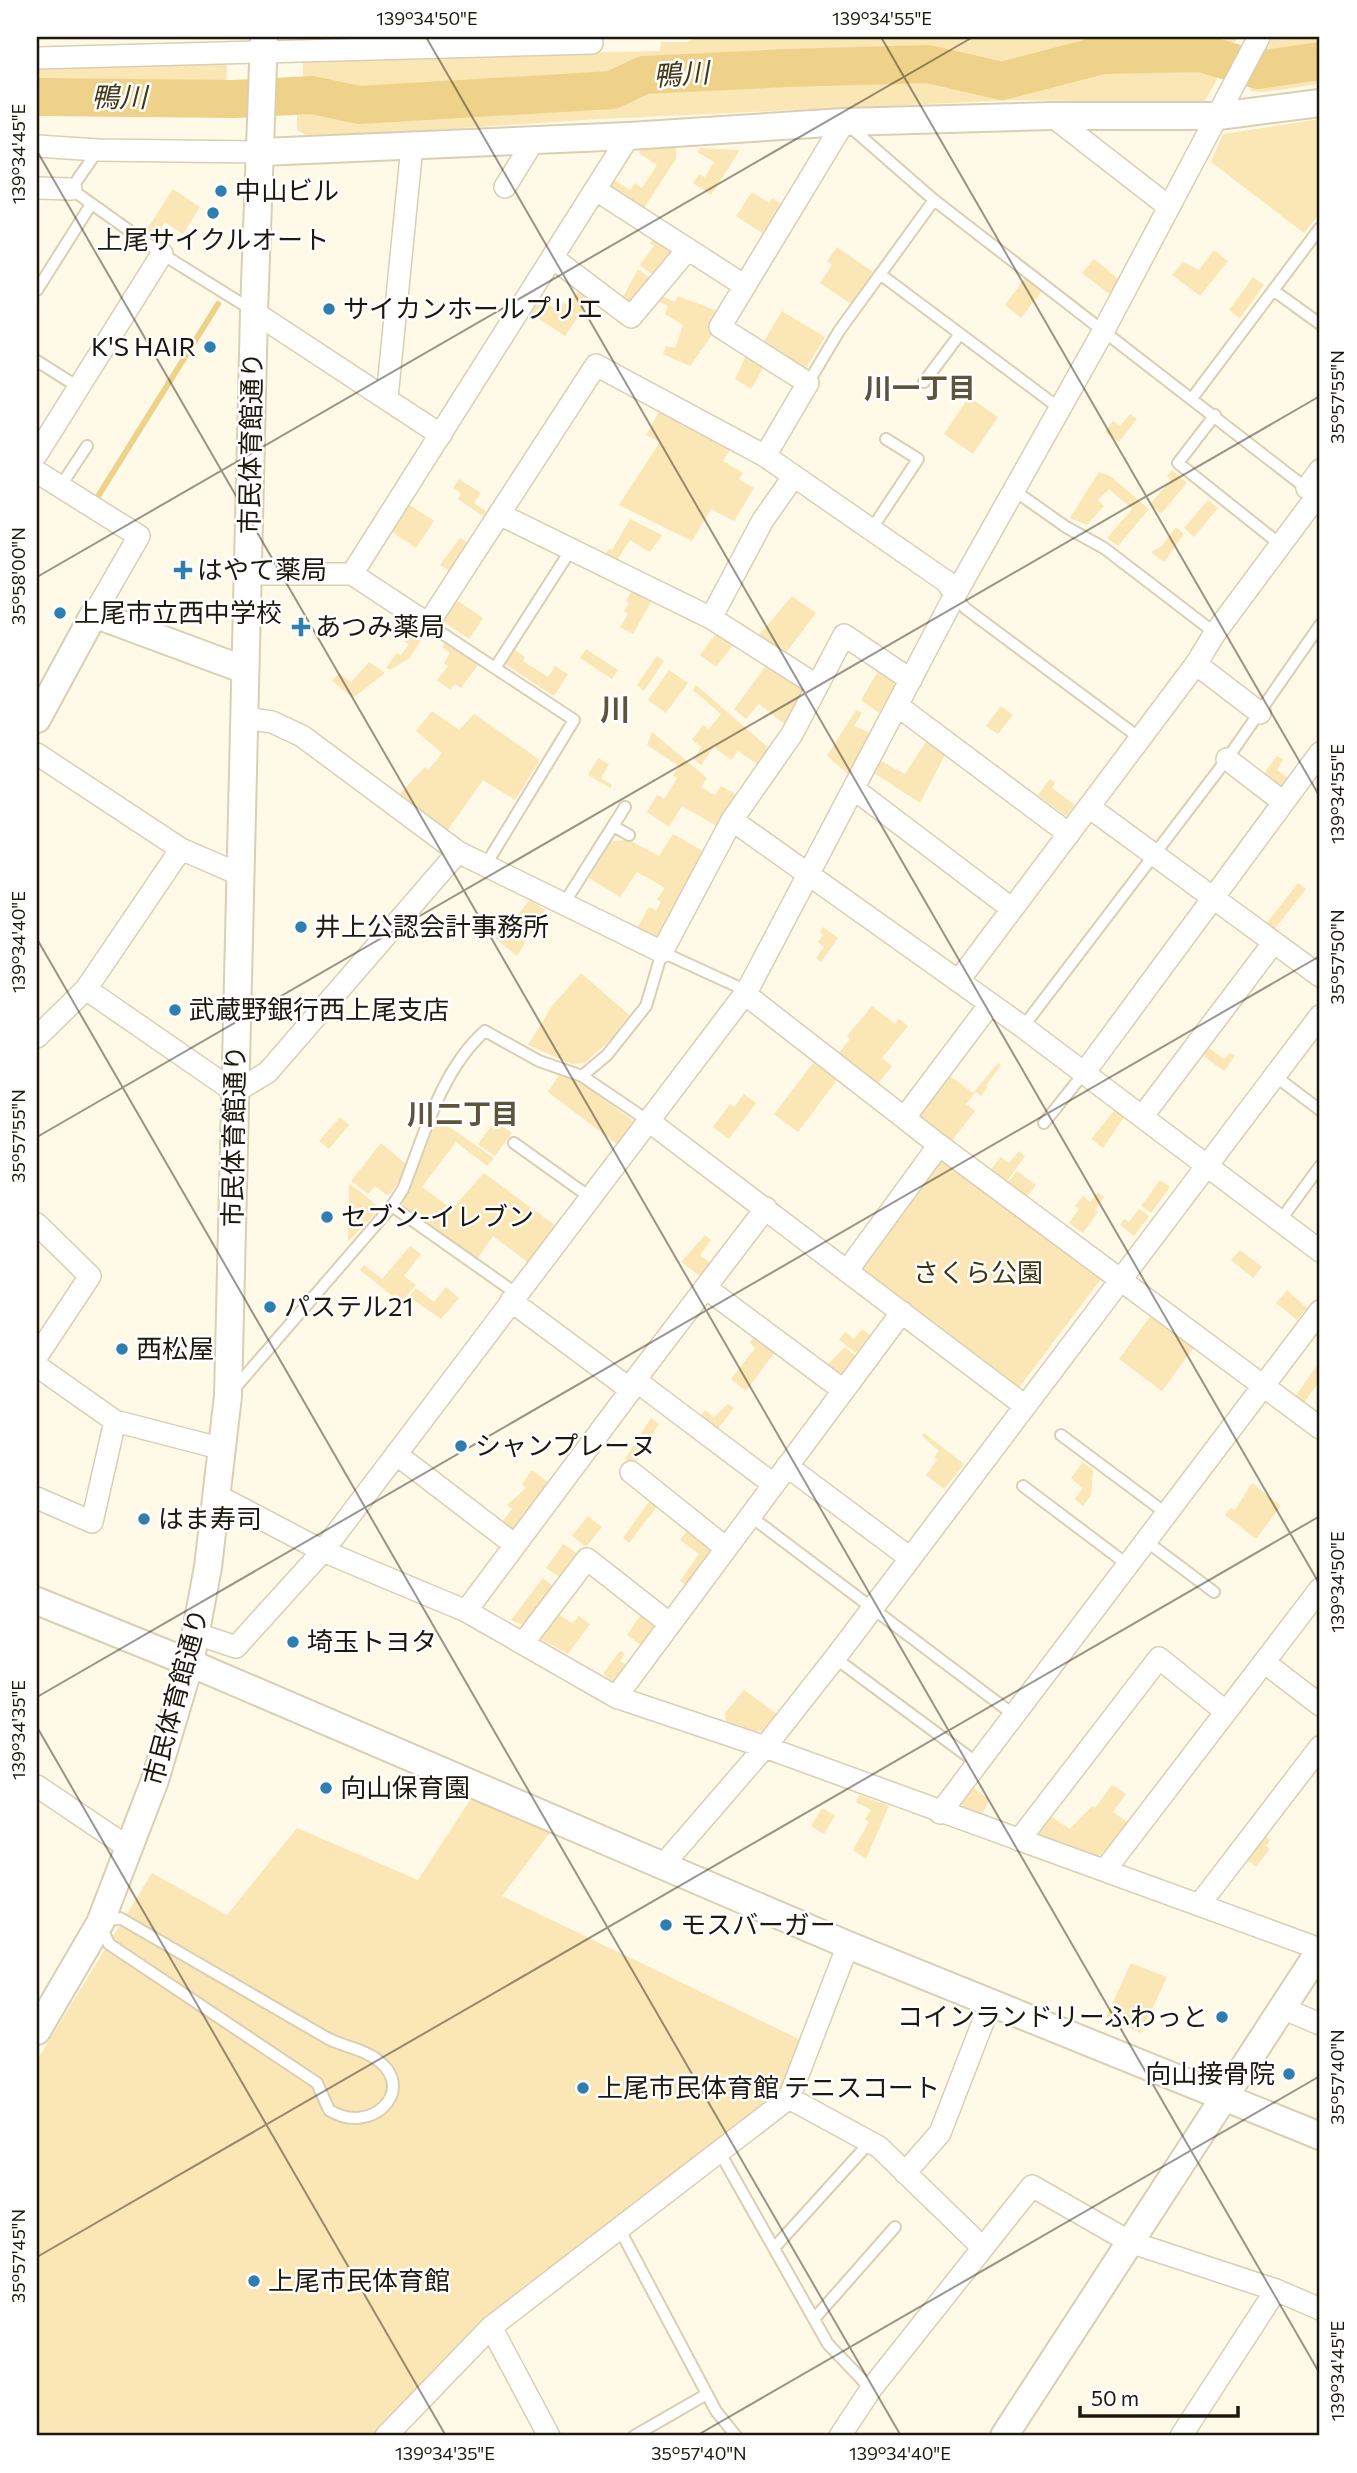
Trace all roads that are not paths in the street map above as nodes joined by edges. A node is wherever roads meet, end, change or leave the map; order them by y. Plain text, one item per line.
1 (1259, 37) edge
2 (592, 40) edge
3 (492, 41) edge
4 (264, 51) edge
5 (37, 58) edge
6 (1320, 103) edge
7 (1222, 108) junction
8 (1052, 117) junction
9 (844, 122) junction
10 (629, 136) junction
11 (534, 140) junction
12 (262, 145) junction
13 (37, 146) edge
14 (412, 146) junction
15 (98, 150) junction
16 (505, 187) dead end
17 (37, 188) edge
18 (71, 190) junction
19 (596, 190) junction
20 (934, 200) junction
21 (90, 206) junction
22 (1169, 207) junction
23 (1320, 228) edge
24 (688, 249) junction
25 (162, 254) junction
26 (553, 258) junction
27 (880, 274) junction
28 (746, 286) junction
29 (37, 290) edge
30 (1273, 290) junction
31 (254, 312) junction
32 (1320, 324) edge
33 (1104, 330) junction
34 (960, 334) junction
35 (37, 361) edge
36 (923, 382) dead end
37 (808, 383) junction
38 (78, 387) junction
39 (1193, 397) junction
40 (387, 398) junction
41 (1059, 408) junction
42 (1215, 415) junction
43 (441, 435) junction
44 (886, 439) dead end
45 (87, 446) dead end
46 (37, 454) edge
47 (765, 456) junction
48 (1320, 470) edge
49 (37, 472) edge
50 (794, 476) junction
51 (60, 487) junction
52 (1015, 491) junction
53 (1315, 494) edge
54 (499, 514) junction
55 (872, 530) junction
56 (1280, 545) junction
57 (572, 548) junction
58 (248, 574) junction
59 (352, 574) junction
60 (955, 594) junction
61 (93, 614) junction
62 (711, 618) junction
63 (428, 624) junction
64 (1320, 625) edge
65 (1215, 632) junction
66 (1196, 664) junction
67 (495, 668) junction
68 (245, 670) junction
69 (911, 680) junction
70 (816, 685) junction
71 (898, 706) junction
72 (1260, 713) junction
73 (245, 718) junction
74 (37, 719) edge
75 (1140, 739) junction
76 (37, 754) edge
77 (1227, 759) junction
78 (1319, 759) edge
79 (854, 789) junction
80 (1283, 802) junction
81 (625, 807) dead end
82 (1089, 807) junction
83 (732, 820) junction
84 (613, 826) junction
85 (1069, 834) junction
86 (629, 835) dead end
87 (181, 849) junction
88 (458, 852) junction
89 (1154, 855) junction
90 (485, 866) junction
91 (809, 873) junction
92 (241, 875) junction
93 (1214, 898) junction
94 (563, 905) junction
95 (1012, 909) junction
96 (1275, 942) junction
97 (662, 952) junction
98 (1320, 976) edge
99 (959, 980) junction
100 (86, 989) junction
101 (746, 993) junction
102 (990, 1004) junction
103 (1320, 1017) edge
104 (1023, 1027) junction
105 (37, 1037) edge
106 (1084, 1073) junction
107 (582, 1076) junction
108 (1275, 1076) junction
109 (235, 1092) junction
110 (1320, 1110) edge
111 (905, 1117) junction
112 (1142, 1117) junction
113 (650, 1122) junction
114 (1044, 1123) dead end
115 (514, 1143) dead end
116 (939, 1145) junction
117 (1320, 1166) edge
118 (1206, 1167) junction
119 (591, 1198) junction
120 (392, 1206) junction
121 (766, 1208) junction
122 (1280, 1221) junction
123 (37, 1224) edge
124 (1320, 1251) edge
125 (847, 1271) junction
126 (1121, 1281) junction
127 (706, 1288) junction
128 (514, 1298) junction
129 (1320, 1311) edge
130 (902, 1312) junction
131 (37, 1356) edge
132 (37, 1366) edge
133 (633, 1385) junction
134 (1264, 1385) junction
135 (843, 1390) junction
136 (228, 1396) junction
137 (1025, 1406) junction
138 (115, 1421) junction
139 (1320, 1428) edge
140 (1061, 1436) dead end
141 (223, 1449) junction
142 (396, 1454) junction
143 (787, 1466) junction
144 (631, 1472) dead end
145 (774, 1484) junction
146 (1023, 1486) dead end
147 (218, 1496) junction
148 (37, 1498) edge
149 (1167, 1514) junction
150 (750, 1516) junction
151 (1146, 1541) junction
152 (515, 1545) junction
153 (726, 1548) junction
154 (323, 1551) junction
155 (910, 1558) junction
156 (1128, 1565) junction
157 (1320, 1589) edge
158 (1214, 1592) dead end
159 (37, 1601) edge
160 (873, 1608) junction
161 (466, 1611) junction
162 (670, 1624) junction
163 (197, 1634) junction
164 (524, 1642) junction
165 (835, 1658) junction
166 (190, 1662) junction
167 (1264, 1662) junction
168 (616, 1697) junction
169 (1320, 1705) edge
170 (1226, 1712) junction
171 (1014, 1715) junction
172 (765, 1747) junction
173 (1320, 1747) edge
174 (977, 1763) junction
175 (37, 1786) edge
176 (940, 1813) junction
177 (1019, 1840) junction
178 (129, 1847) junction
179 (663, 1865) junction
180 (1105, 1870) junction
181 (1199, 1905) junction
182 (100, 1923) junction
183 (848, 1945) junction
184 (1320, 1949) edge
185 (990, 2004) junction
186 (1282, 2008) junction
187 (1320, 2024) edge
188 (37, 2031) edge
189 (1225, 2096) junction
190 (789, 2098) junction
191 (1320, 2136) edge
192 (870, 2142) junction
193 (719, 2150) junction
194 (905, 2173) junction
195 (895, 2227) dead end
196 (620, 2230) junction
197 (1130, 2242) junction
198 (982, 2246) junction
199 (774, 2248) junction
200 (1276, 2290) junction
201 (1320, 2309) edge
202 (814, 2319) junction
203 (491, 2327) junction
204 (871, 2389) junction
205 (707, 2394) junction
206 (386, 2436) edge
207 (550, 2436) edge
208 (634, 2436) edge
209 (736, 2436) edge
210 (840, 2436) edge
211 (1004, 2436) edge
212 (1181, 2436) edge

1 - 7 street
2 - 3 street
3 - 4 street
4 - 5 street
4 - 12 street, 市民体育館通り
6 - 7 street
7 - 8 street
7 - 22 street
8 - 9 street
8 - 22 street
9 - 10 street
9 - 20 lane
9 - 28 street
10 - 11 street
10 - 19 street
11 - 14 street
11 - 16 street
12 - 14 street
12 - 15 street
12 - 31 street, 市民体育館通り
13 - 15 street
14 - 40 street
15 - 18 lane
17 - 18 street
18 - 21 lane
19 - 24 street
19 - 26 street
20 - 27 lane
20 - 33 lane
21 - 25 lane
21 - 29 lane
22 - 33 street
23 - 30 lane
24 - 26 street
24 - 28 street
25 - 31 lane
25 - 38 street
26 - 43 street
27 - 34 lane
27 - 37 lane
28 - 37 street
30 - 32 lane
30 - 39 lane
31 - 40 street
31 - 58 street, 市民体育館通り
33 - 39 lane
33 - 41 street
34 - 36 lane
34 - 41 lane
35 - 38 lane
37 - 47 street
38 - 46 street
39 - 42 lane
40 - 43 street
41 - 52 street
42 - 53 lane
42 - 56 lane
43 - 59 street
44 - 55 lane
45 - 51 lane
47 - 50 street
47 - 54 street
48 - 53 street
49 - 51 street
50 - 55 street
50 - 62 street
51 - 61 street
52 - 60 street
52 - 65 lane
53 - 56 street
54 - 57 street
54 - 63 street
55 - 60 street
56 - 65 street
57 - 62 street
57 - 67 lane
58 - 59 street
58 - 68 street, 市民体育館通り
59 - 63 street
60 - 69 street
60 - 75 lane
61 - 68 street
61 - 74 street
62 - 70 street
63 - 67 lane
64 - 72 lane
65 - 66 street
66 - 72 street
66 - 75 street
67 - 90 lane
68 - 73 street, 市民体育館通り
69 - 70 street
69 - 71 street
70 - 83 street
71 - 79 street
71 - 85 street
72 - 77 lane
73 - 88 street
73 - 92 street, 市民体育館通り
75 - 82 street
76 - 87 street
77 - 80 street
77 - 89 lane
78 - 80 street
79 - 91 street
79 - 95 street
80 - 93 street
81 - 84 lane
82 - 85 street
82 - 89 street
83 - 91 street
83 - 97 street
84 - 86 lane
84 - 94 lane
85 - 95 street
87 - 92 street
87 - 100 street
88 - 90 street
88 - 109 street
89 - 93 street
89 - 104 lane
90 - 94 street
91 - 99 street
91 - 101 street
92 - 109 street, 市民体育館通り
93 - 96 street
93 - 106 street
94 - 97 street
95 - 99 street
96 - 98 street
96 - 112 street
97 - 101 lane
97 - 107 lane
99 - 102 street
100 - 105 street
100 - 109 street
101 - 111 street
101 - 113 street
102 - 104 street
102 - 111 street
103 - 108 street
104 - 106 street
106 - 112 street
106 - 114 lane
107 - 113 lane
107 - 120 lane
108 - 110 lane
108 - 118 street
109 - 136 street, 市民体育館通り
111 - 116 street
112 - 118 street
113 - 119 street
113 - 121 street
115 - 119 lane
116 - 125 street
116 - 126 street
117 - 122 lane
118 - 122 street
118 - 126 street
119 - 128 street
120 - 128 lane
120 - 136 lane
121 - 125 street
121 - 127 street
122 - 124 street
123 - 131 street
125 - 130 street
126 - 134 street
126 - 137 street
127 - 133 street
127 - 135 street
128 - 133 street
128 - 142 street
129 - 134 street
130 - 135 street
130 - 137 street
132 - 138 street
133 - 145 street
133 - 152 street
134 - 139 street
134 - 149 street
135 - 143 street
136 - 141 street, 市民体育館通り
137 - 155 street
138 - 141 street
138 - 148 street
140 - 149 lane
141 - 147 street, 市民体育館通り
142 - 152 street
142 - 154 street
143 - 145 street
143 - 155 street
144 - 153 street
145 - 150 street
146 - 156 lane
147 - 154 street
147 - 163 street, 市民体育館通り
149 - 151 street
150 - 153 street
150 - 160 lane
151 - 156 street
151 - 158 lane
152 - 161 street
153 - 162 street
154 - 161 street
154 - 163 street
155 - 160 street
156 - 171 street
157 - 167 street
159 - 166 street
160 - 165 street
160 - 171 lane
161 - 164 street
162 - 164 street
162 - 168 street
163 - 166 street, 市民体育館通り
164 - 168 street
165 - 172 street
165 - 174 lane
166 - 178 street, 市民体育館通り
166 - 179 street
167 - 169 street
167 - 170 street
168 - 172 street
170 - 177 street
170 - 180 street
171 - 174 street
172 - 176 street
172 - 179 street
173 - 181 street
174 - 176 street
175 - 178 street
176 - 177 street
177 - 180 street
178 - 182 street, 市民体育館通り
179 - 183 street
180 - 181 street
181 - 184 street
182 - 182 lane
182 - 188 street, 市民体育館通り
183 - 185 street
183 - 190 street
184 - 186 street
185 - 189 street
185 - 194 street
186 - 187 street
186 - 189 street
189 - 191 street
189 - 197 street
190 - 192 street
190 - 193 street
192 - 194 street
192 - 199 lane
193 - 196 street
193 - 199 lane
194 - 198 street
195 - 202 lane
196 - 203 street
196 - 205 lane
197 - 198 street
197 - 200 street
197 - 211 street
198 - 204 street
199 - 202 lane
200 - 201 street
200 - 212 street
202 - 204 lane
203 - 206 street
203 - 207 street
204 - 210 street
205 - 208 lane
205 - 209 lane

